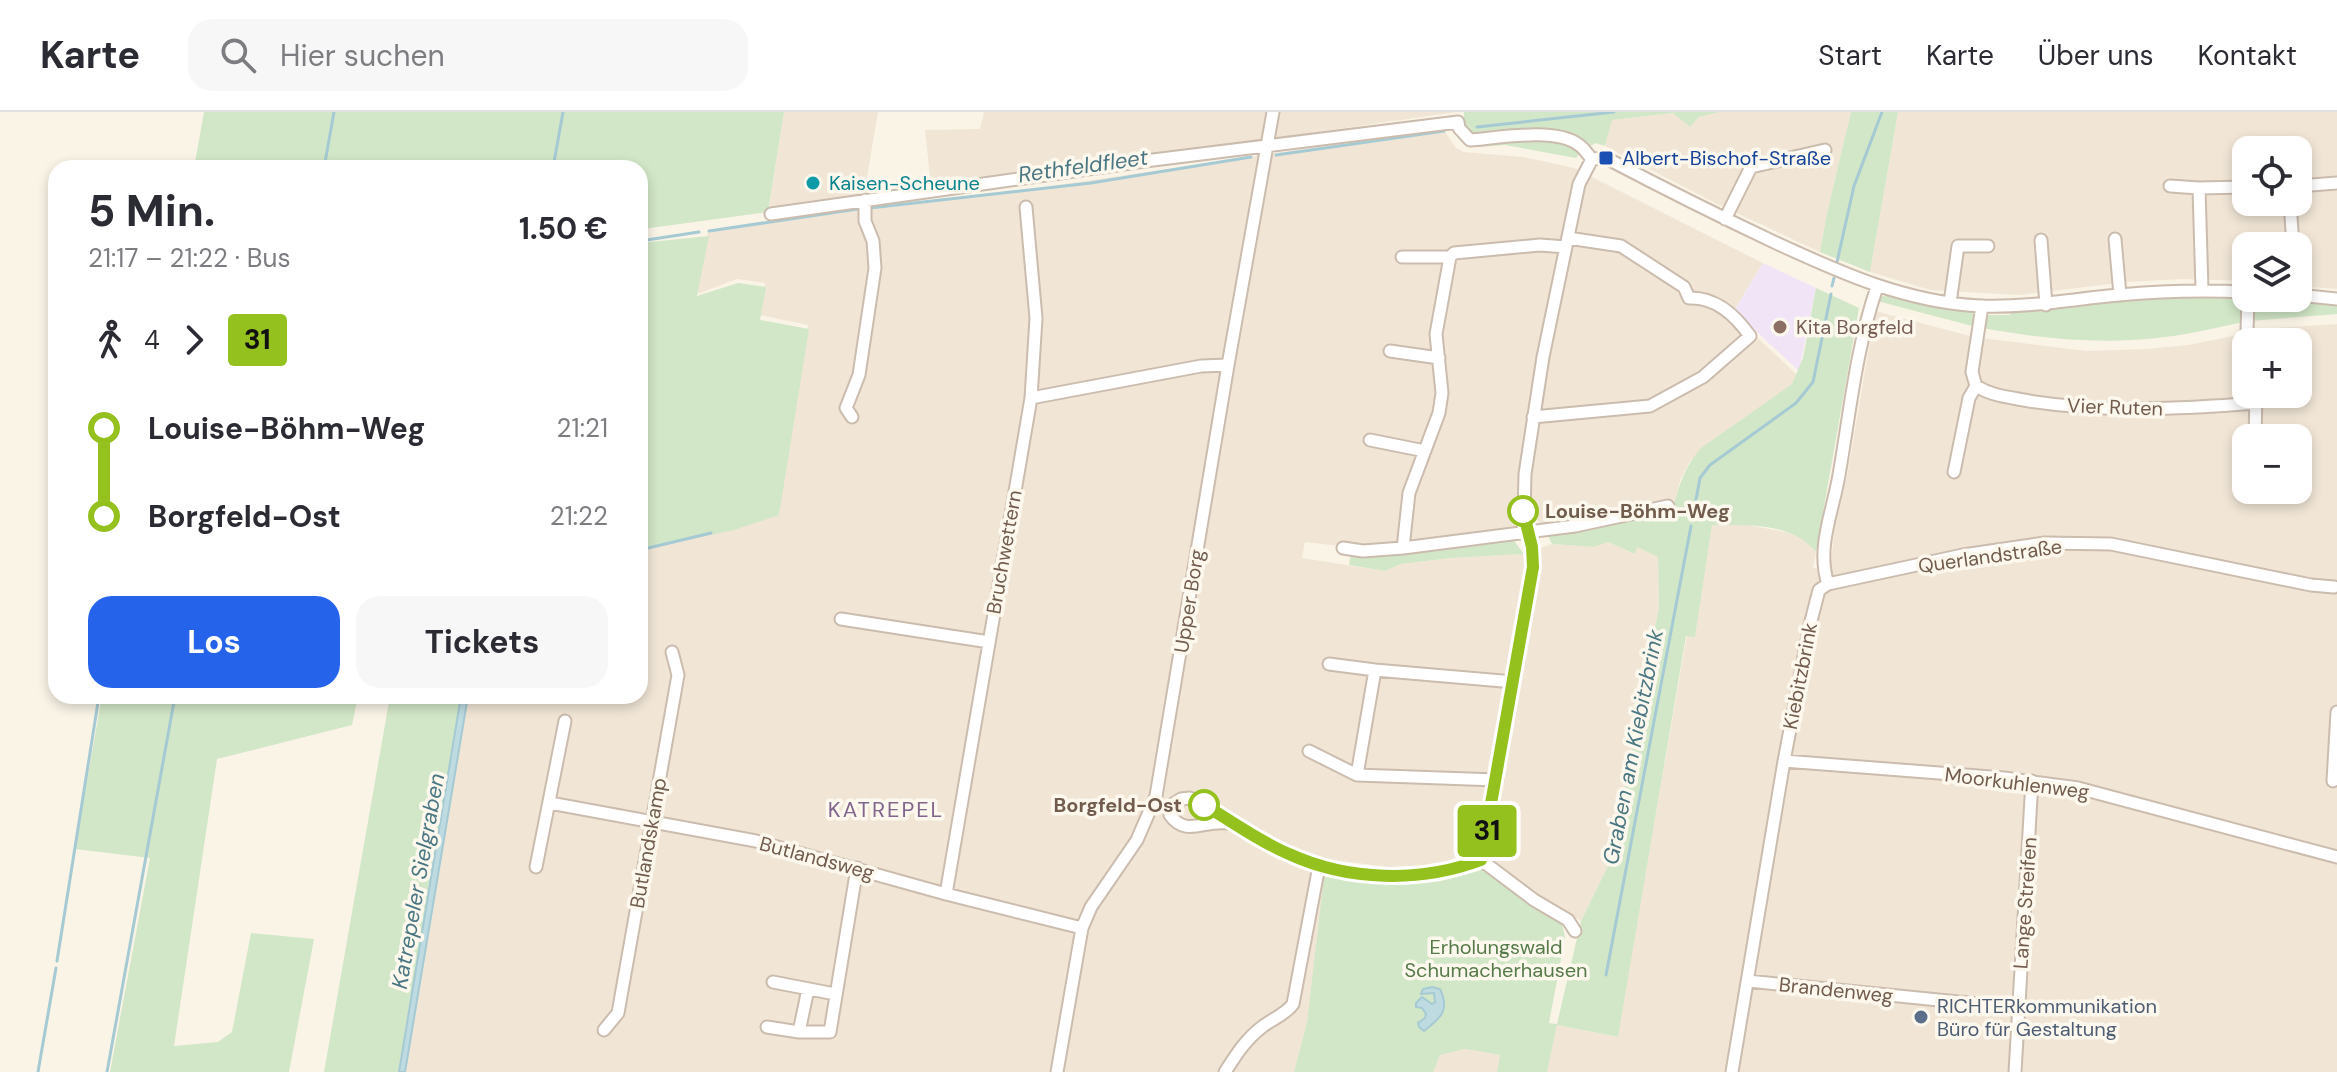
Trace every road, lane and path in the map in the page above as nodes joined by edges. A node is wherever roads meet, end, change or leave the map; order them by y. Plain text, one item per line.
1 (1273, 112) edge
2 (1459, 117) edge
3 (1267, 146) junction
4 (1825, 150) dead end
5 (1589, 163) junction
6 (2337, 183) edge
7 (2312, 185) edge
8 (2170, 186) dead end
9 (2232, 187) edge
10 (2199, 188) junction
11 (865, 200) junction
12 (1026, 207) dead end
13 (771, 214) dead end
14 (1725, 219) junction
15 (2115, 239) dead end
16 (2041, 240) dead end
17 (1567, 242) junction
18 (1988, 246) dead end
19 (1402, 257) dead end
20 (1450, 257) junction
21 (1877, 287) junction
22 (2202, 290) junction
23 (2232, 291) edge
24 (2120, 295) junction
25 (2312, 296) edge
26 (2337, 299) edge
27 (1950, 303) junction
28 (2046, 305) junction
29 (1982, 306) junction
30 (1390, 351) dead end
31 (1439, 358) junction
32 (1228, 365) junction
33 (1976, 386) junction
34 (1031, 398) junction
35 (2232, 401) edge
36 (852, 417) dead end
37 (1533, 417) junction
38 (1370, 440) dead end
39 (1425, 451) junction
40 (1954, 472) dead end
41 (1668, 506) dead end
42 (1528, 532) junction
43 (1343, 548) dead end
44 (1403, 548) junction
45 (1828, 584) junction
46 (2336, 587) edge
47 (841, 619) dead end
48 (989, 642) junction
49 (672, 652) dead end
50 (1329, 664) dead end
51 (1375, 670) junction
52 (1514, 682) junction
53 (2337, 712) edge
54 (565, 721) dead end
55 (1309, 751) dead end
56 (1784, 761) junction
57 (1357, 775) junction
58 (1497, 780) junction
59 (2032, 781) junction
60 (2333, 781) dead end
61 (1156, 796) junction
62 (550, 803) junction
63 (1173, 804) junction
64 (652, 824) junction
65 (1233, 824) junction
66 (2337, 857) edge
67 (1481, 860) junction
68 (1319, 866) junction
69 (536, 867) dead end
70 (857, 868) junction
71 (946, 894) junction
72 (1082, 928) junction
73 (1575, 931) dead end
74 (1748, 981) junction
75 (773, 982) dead end
76 (808, 989) junction
77 (835, 994) junction
78 (2019, 1008) junction
79 (767, 1027) dead end
80 (604, 1030) dead end
81 (799, 1032) junction
82 (1057, 1072) edge
83 (1225, 1072) edge
84 (1732, 1072) edge
85 (2015, 1072) edge

1 - 3 street, Upper Borg
2 - 3 street
2 - 5 street
3 - 11 street
3 - 32 street, Upper Borg
4 - 14 street
5 - 14 street
5 - 17 street
6 - 7 street
8 - 10 street
9 - 10 street
10 - 22 street
11 - 13 street
11 - 36 street
12 - 34 street, Bruchwettern
14 - 21 street
15 - 24 street
16 - 28 street
17 - 20 street
17 - 37 street
17 - 37 street
18 - 27 street
19 - 20 street
20 - 31 street
21 - 27 street
21 - 45 street
22 - 23 street
22 - 24 street
24 - 28 street
25 - 26 street
27 - 29 street
28 - 29 street
29 - 33 street
30 - 31 street
31 - 39 street
32 - 34 street
32 - 61 street, Upper Borg
33 - 35 street, Vier Ruten
33 - 40 street
34 - 48 street, Bruchwettern
37 - 42 street
38 - 39 street
39 - 44 street
41 - 42 street
42 - 44 street
42 - 52 street
43 - 44 street
45 - 46 street, Querlandstraße
45 - 56 street, Kiebitzbrink
47 - 48 street
48 - 71 street, Bruchwettern
49 - 64 street, Butlandskamp
50 - 51 street
51 - 52 street
51 - 57 street
52 - 58 street
53 - 60 street
54 - 62 street
55 - 57 street
56 - 59 street, Moorkuhlenweg
56 - 74 street, Kiebitzbrink
57 - 58 street
58 - 67 street
59 - 66 street, Moorkuhlenweg
59 - 78 street, Lange Streifen
61 - 63 street
61 - 72 street, Upper Borg
62 - 64 street, Butlandsweg
62 - 69 street
63 - 65 street
63 - 65 street
64 - 70 street, Butlandsweg
64 - 80 street, Butlandskamp
65 - 68 street
67 - 68 street
67 - 73 street
68 - 83 street
70 - 71 street, Butlandsweg
70 - 77 street
71 - 72 street, Butlandsweg
72 - 82 street, Upper Borg
74 - 78 street, Brandenweg
74 - 84 street, Kiebitzbrink
75 - 76 street
76 - 77 street
76 - 81 street
77 - 81 street
78 - 85 street, Lange Streifen
79 - 81 street

